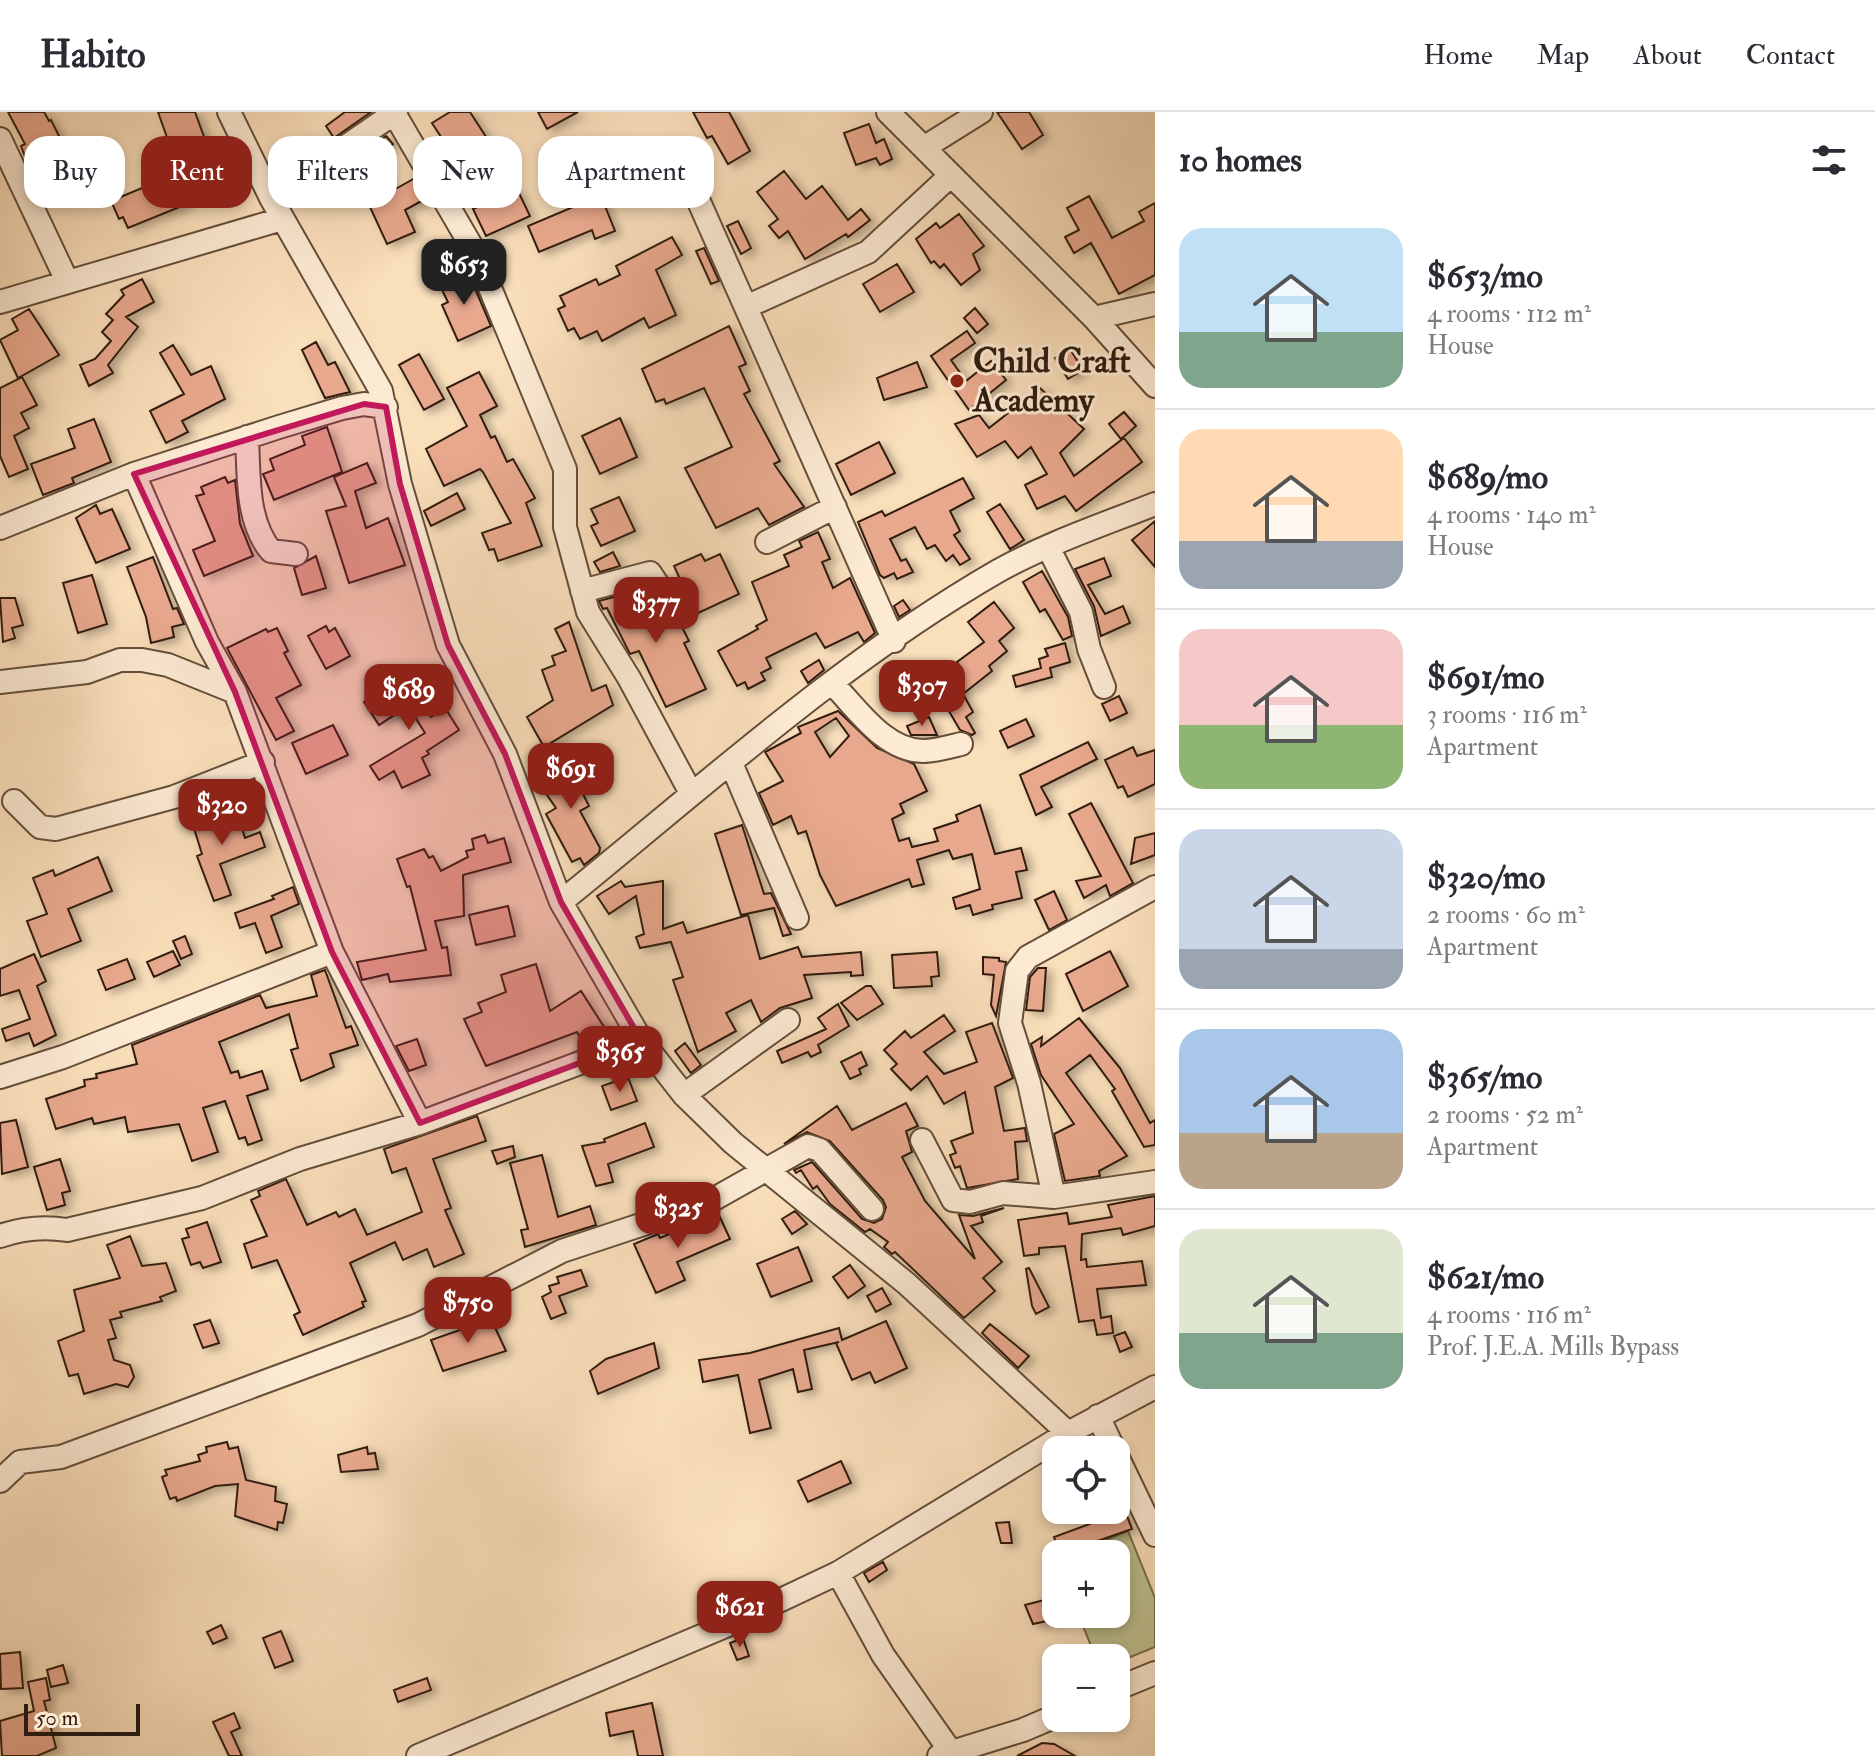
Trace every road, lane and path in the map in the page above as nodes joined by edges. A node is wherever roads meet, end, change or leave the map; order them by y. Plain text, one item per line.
1 (229, 112) edge
2 (395, 112) edge
3 (888, 112) edge
4 (981, 112) edge
5 (360, 136) edge
6 (0, 139) edge
7 (925, 147) junction
8 (950, 176) junction
9 (268, 192) edge
10 (276, 208) edge
11 (702, 208) edge
12 (282, 219) junction
13 (67, 281) junction
14 (0, 302) edge
15 (1155, 304) edge
16 (748, 306) junction
17 (1094, 318) junction
18 (1155, 386) edge
19 (386, 407) junction
20 (247, 437) junction
21 (134, 474) junction
22 (1155, 504) edge
23 (835, 507) junction
24 (0, 528) edge
25 (767, 542) dead end
26 (1048, 547) junction
27 (296, 554) dead end
28 (582, 591) junction
29 (677, 614) dead end
30 (894, 641) junction
31 (0, 682) edge
32 (833, 684) junction
33 (1104, 687) dead end
34 (235, 692) junction
35 (961, 744) dead end
36 (263, 762) junction
37 (731, 763) junction
38 (691, 793) junction
39 (14, 801) dead end
40 (1155, 887) edge
41 (561, 902) junction
42 (797, 918) dead end
43 (332, 952) junction
44 (788, 1020) dead end
45 (641, 1040) junction
46 (0, 1077) edge
47 (684, 1095) junction
48 (420, 1123) junction
49 (922, 1140) dead end
50 (765, 1169) junction
51 (1155, 1182) edge
52 (1054, 1197) junction
53 (872, 1209) dead end
54 (0, 1236) edge
55 (1155, 1387) edge
56 (1098, 1416) junction
57 (1068, 1433) junction
58 (1107, 1436) edge
59 (0, 1481) edge
60 (1130, 1483) edge
61 (1155, 1535) edge
62 (838, 1573) junction
63 (1155, 1673) edge
64 (1130, 1683) edge
65 (1042, 1722) edge
66 (944, 1754) edge
67 (418, 1756) edge

1 - 9 street
2 - 5 street
2 - 28 street
3 - 7 street
4 - 7 street
6 - 13 street
7 - 8 street
8 - 16 street
8 - 17 street
10 - 12 street
11 - 16 street
12 - 13 street
12 - 19 street
13 - 14 street
15 - 17 street
16 - 23 street
17 - 18 street
19 - 20 street
19 - 41 street
20 - 21 street
20 - 27 street
21 - 24 street
21 - 34 street
22 - 26 street
23 - 25 street
23 - 30 street
26 - 30 street
26 - 33 street
28 - 29 street
28 - 38 street
30 - 32 street
31 - 34 street
32 - 35 street
32 - 37 street
34 - 36 street
36 - 39 street
36 - 43 street
37 - 38 street
37 - 42 street
38 - 41 street
40 - 52 street
41 - 45 street
43 - 46 street
43 - 48 street
44 - 47 street
45 - 47 street
45 - 48 street
47 - 50 street
48 - 54 street
49 - 52 street
50 - 53 street
50 - 57 street
50 - 59 street
51 - 52 street
55 - 56 street
56 - 57 street
56 - 58 street
57 - 62 street
60 - 61 street
62 - 66 street
62 - 67 street
63 - 64 street
65 - 66 street

